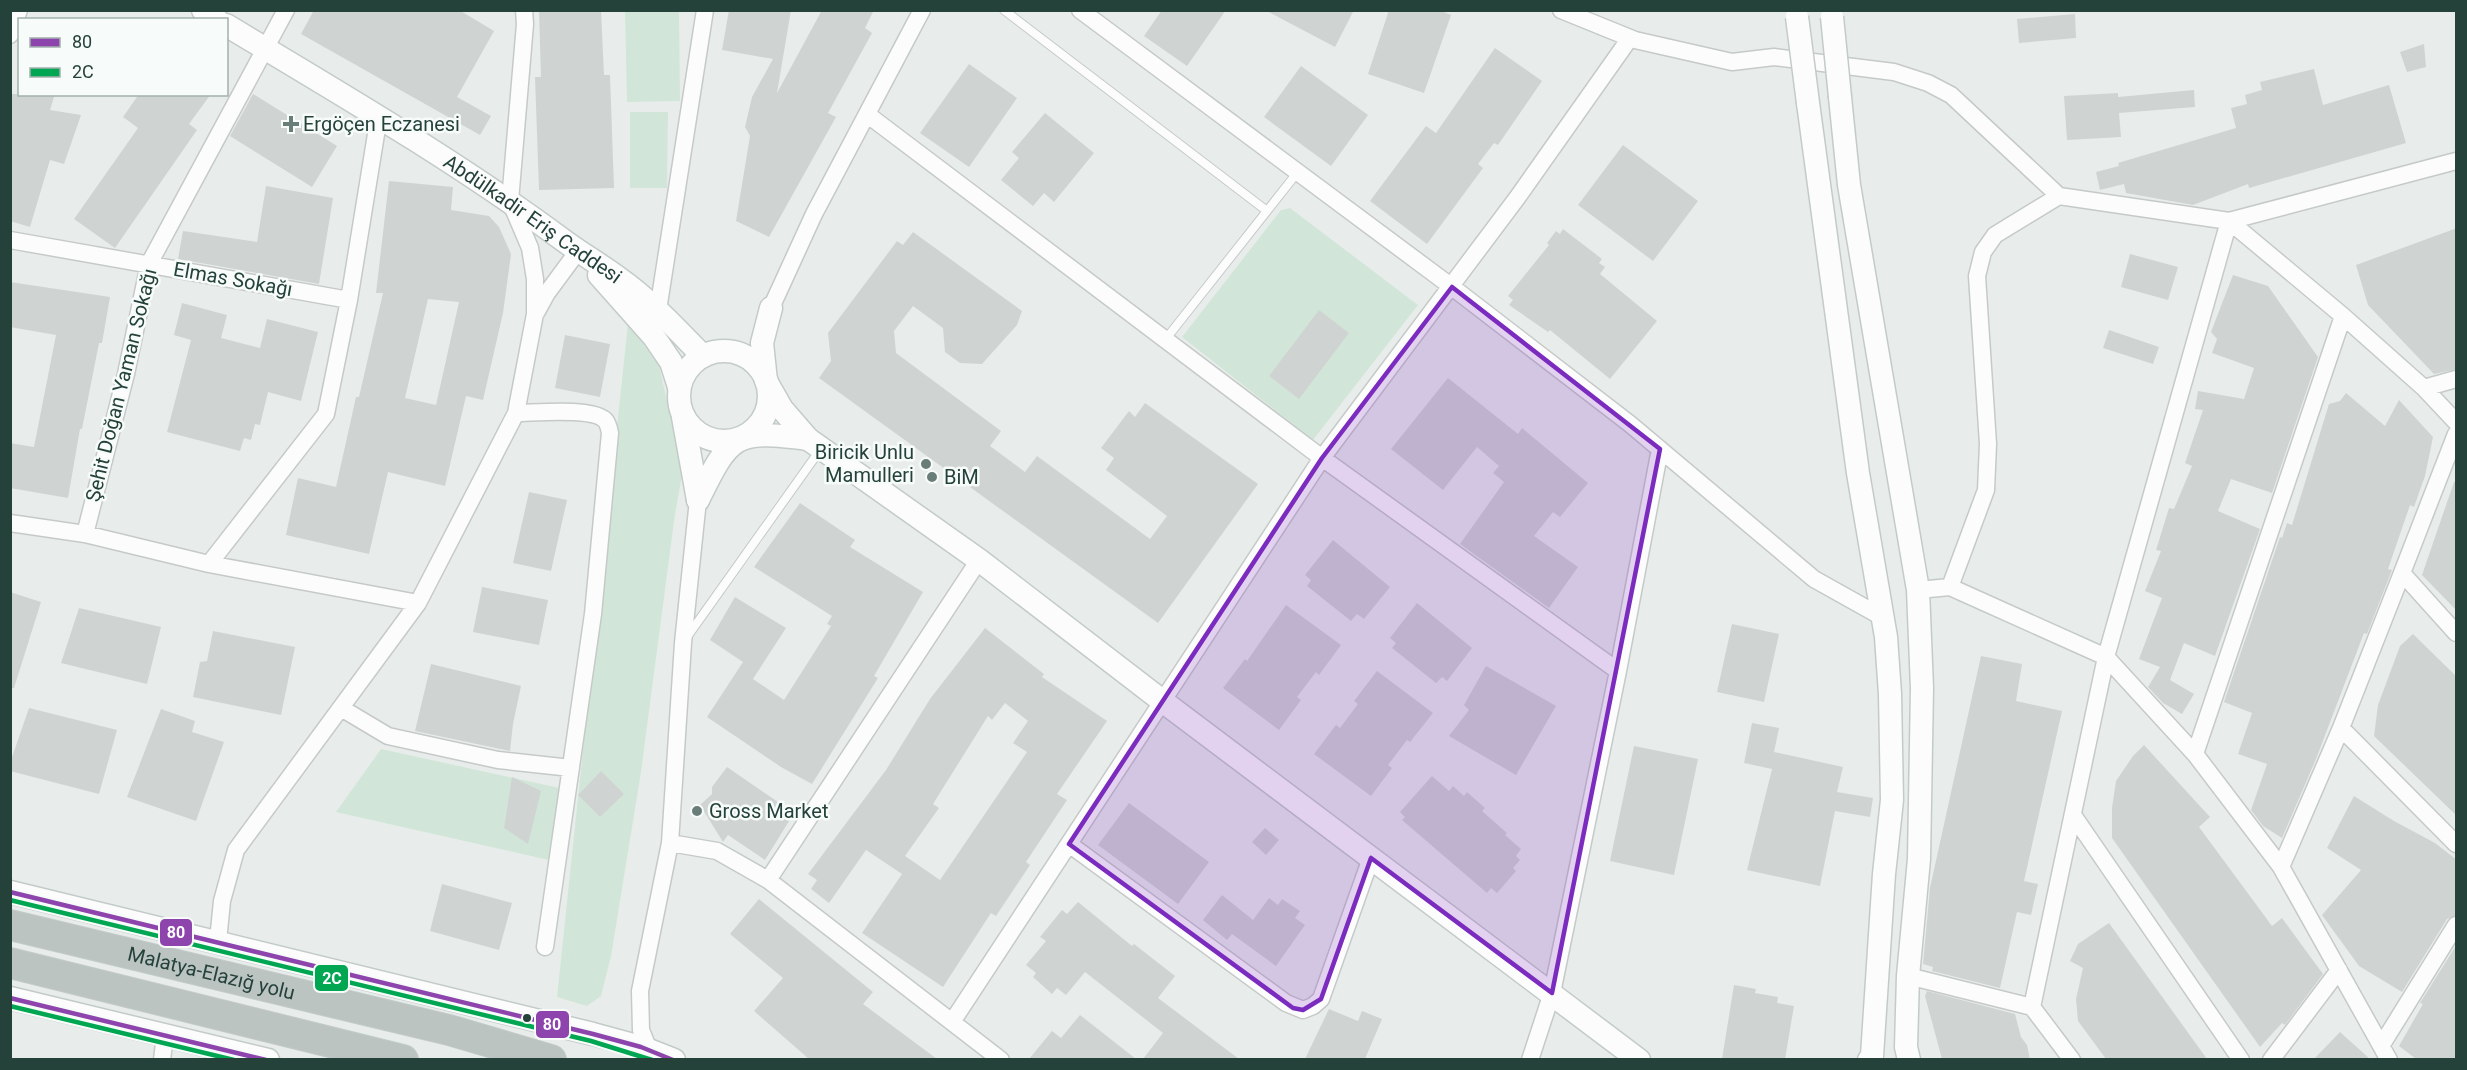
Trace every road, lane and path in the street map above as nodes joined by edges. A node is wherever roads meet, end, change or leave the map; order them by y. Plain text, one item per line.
1 (20, 10) edge
2 (286, 10) edge
3 (524, 10) edge
4 (705, 10) edge
5 (922, 10) edge
6 (1004, 10) edge
7 (1080, 10) edge
8 (1561, 10) edge
9 (1797, 14) edge
10 (1832, 14) edge
11 (228, 26) edge
12 (10, 35) edge
13 (1630, 38) junction
14 (264, 48) junction
15 (379, 116) junction
16 (868, 116) junction
17 (2457, 161) edge
18 (1298, 172) junction
19 (2059, 196) junction
20 (510, 201) junction
21 (1267, 211) junction
22 (2229, 221) junction
23 (10, 240) edge
24 (578, 251) junction
25 (149, 264) junction
26 (1452, 287) junction
27 (349, 300) junction
28 (771, 308) junction
29 (658, 309) junction
30 (535, 314) junction
31 (2343, 316) junction
32 (1165, 340) junction
33 (710, 354) junction
34 (2457, 380) edge
35 (766, 381) junction
36 (679, 387) junction
37 (2424, 388) junction
38 (516, 413) junction
39 (683, 417) junction
40 (2457, 422) edge
41 (2457, 434) edge
42 (735, 441) junction
43 (814, 444) junction
44 (1660, 449) junction
45 (1322, 458) junction
46 (698, 500) junction
47 (10, 524) edge
48 (85, 534) junction
49 (979, 560) junction
50 (209, 564) junction
51 (2402, 573) junction
52 (1950, 587) junction
53 (1918, 590) junction
54 (418, 603) junction
55 (1882, 617) junction
56 (2457, 633) edge
57 (683, 643) junction
58 (2106, 657) junction
59 (1618, 671) junction
60 (1161, 700) junction
61 (341, 708) junction
62 (2341, 728) junction
63 (2195, 754) junction
64 (570, 768) junction
65 (2073, 815) junction
66 (670, 843) junction
67 (1069, 844) junction
68 (2457, 844) edge
69 (1371, 858) junction
70 (2281, 867) junction
71 (768, 880) junction
72 (10, 892) edge
73 (10, 925) edge
74 (2457, 925) edge
75 (218, 941) junction
76 (545, 947) dead end
77 (10, 963) edge
78 (2339, 970) junction
79 (1908, 976) junction
80 (1552, 993) junction
81 (10, 998) edge
82 (2032, 1007) junction
83 (952, 1022) junction
84 (165, 1035) junction
85 (649, 1050) junction
86 (2385, 1053) edge
87 (162, 1059) edge
88 (268, 1059) edge
89 (403, 1059) edge
90 (551, 1059) edge
91 (674, 1059) edge
92 (1001, 1059) edge
93 (1530, 1059) edge
94 (1640, 1059) edge
95 (1869, 1059) edge
96 (1909, 1059) edge
97 (2072, 1059) edge
98 (2241, 1059) edge
99 (2271, 1059) edge

1 - 12 street
2 - 14 street, Şehit Doğan Yaman Sokağı
3 - 20 street
4 - 29 street
5 - 16 street
6 - 21 lane
7 - 18 street
8 - 13 street
9 - 55 main road, bridge
10 - 53 main road, bridge
11 - 14 main road, Abdülkadir Eriş Caddesi
13 - 19 street
13 - 26 street
14 - 15 main road, Abdülkadir Eriş Caddesi
14 - 25 street, Şehit Doğan Yaman Sokağı
15 - 20 main road, Abdülkadir Eriş Caddesi
15 - 27 street
16 - 28 street
16 - 32 street
17 - 22 street
18 - 21 lane
18 - 26 street
19 - 22 street
19 - 52 street
20 - 24 main road, Abdülkadir Eriş Caddesi
20 - 30 street
21 - 32 lane
22 - 31 street
22 - 58 street
23 - 25 street, Elmas Sokağı
24 - 29 main road, Abdülkadir Eriş Caddesi
24 - 30 street
24 - 36 main road
25 - 27 street, Elmas Sokağı
25 - 48 street, Şehit Doğan Yaman Sokağı
26 - 44 street
26 - 45 street
27 - 50 street
28 - 33 main road
28 - 35 main road
29 - 33 main road, Abdülkadir Eriş Caddesi
30 - 38 street
31 - 37 street
31 - 63 street
32 - 45 street
33 - 35 main road
33 - 36 main road
34 - 37 street
35 - 42 main road
35 - 43 main road
36 - 39 main road
37 - 40 street
38 - 54 street
38 - 64 street
39 - 42 main road
39 - 46 main road
41 - 51 street
42 - 43 main road
42 - 46 main road
43 - 49 main road
43 - 57 lane
44 - 55 street
44 - 59 street
45 - 59 street
45 - 60 street
46 - 57 street
47 - 48 street
48 - 50 street
49 - 60 main road
49 - 71 street
50 - 54 street
51 - 56 street
51 - 62 street
52 - 53 street
52 - 58 street
53 - 79 main road
54 - 61 street
55 - 95 main road
57 - 66 street
58 - 63 street
58 - 65 street
59 - 80 street
60 - 67 street
60 - 69 main road
61 - 64 street
61 - 75 street
62 - 68 street
62 - 70 street
63 - 70 street
64 - 76 street
65 - 82 street
65 - 98 street
66 - 71 street
66 - 85 street
67 - 69 street
67 - 83 street
69 - 80 main road
70 - 78 street
71 - 83 street
72 - 75 main road
73 - 90 highway, Malatya-Elazığ yolu
74 - 86 street
75 - 85 main road
77 - 89 highway, Malatya-Elazığ yolu
78 - 86 street
78 - 99 street
79 - 82 street
79 - 96 main road
80 - 93 street
80 - 94 main road
81 - 84 main road
82 - 97 street
83 - 92 street
84 - 87 street
84 - 88 main road
85 - 91 main road

